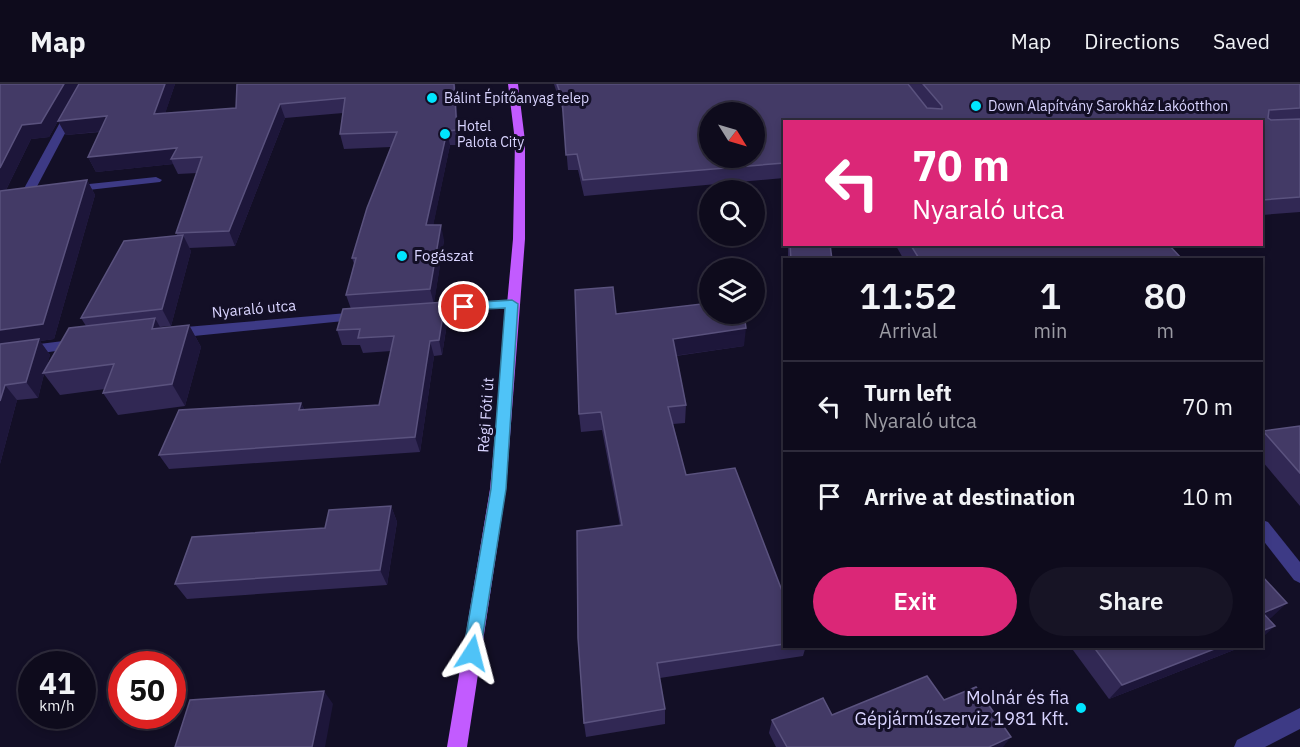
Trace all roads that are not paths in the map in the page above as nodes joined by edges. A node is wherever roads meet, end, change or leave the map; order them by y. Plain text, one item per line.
1 (86, 84) edge
2 (513, 84) edge
3 (156, 180) dead end
4 (62, 190) edge
5 (28, 194) edge
6 (512, 304) junction
7 (412, 311) edge
8 (377, 314) edge
9 (157, 334) edge
10 (89, 342) edge
11 (0, 354) edge
12 (1263, 528) edge
13 (1300, 575) edge
14 (1300, 718) edge
15 (457, 747) edge
16 (1244, 747) edge

1 - 5 street
2 - 6 main road, Régi Fóti út
3 - 4 street
6 - 7 street
6 - 15 main road, Régi Fóti út
8 - 9 street, Nyaraló utca
10 - 11 street
12 - 13 street
14 - 16 street

